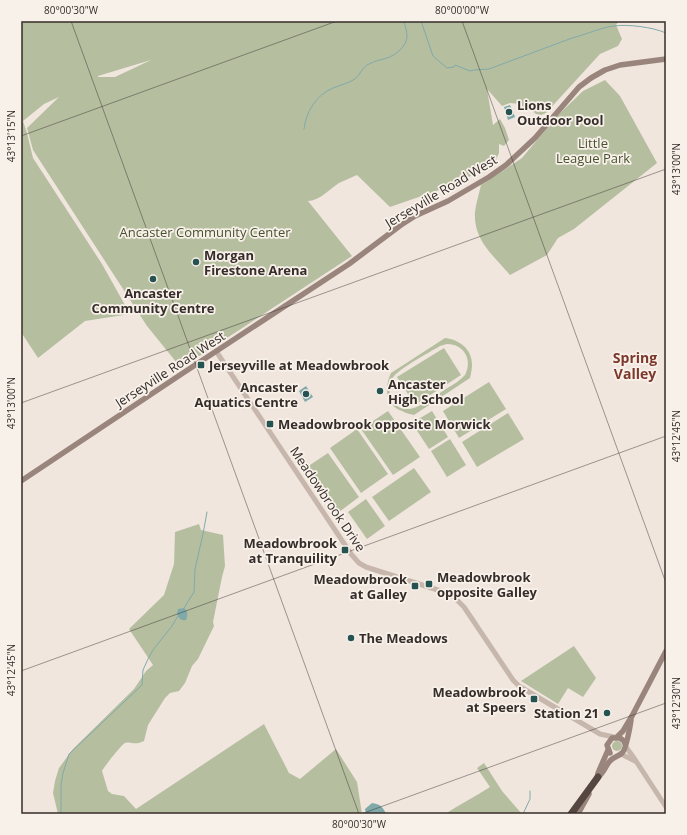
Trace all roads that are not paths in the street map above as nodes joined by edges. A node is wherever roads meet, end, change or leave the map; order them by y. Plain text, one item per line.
1 (666, 59) edge
2 (216, 351) junction
3 (21, 481) edge
4 (666, 651) edge
5 (632, 716) junction
6 (600, 734) junction
7 (616, 737) junction
8 (626, 746) junction
9 (608, 748) junction
10 (619, 755) junction
11 (636, 761) junction
12 (598, 777) junction
13 (666, 807) edge
14 (571, 814) edge
15 (578, 814) edge

1 - 2 main road, Jerseyville Road West
2 - 3 main road, Jerseyville Road West
2 - 6 street, Meadowbrook Drive
4 - 5 main road
5 - 7 main road
5 - 8 main road
6 - 7 street, Meadowbrook Drive
6 - 9 street, Meadowbrook Drive
7 - 8 main road
7 - 9 main road
8 - 10 main road
8 - 11 street
9 - 10 main road
9 - 12 main road
10 - 11 street
10 - 12 main road
11 - 13 street
12 - 14 highway
12 - 15 main road

